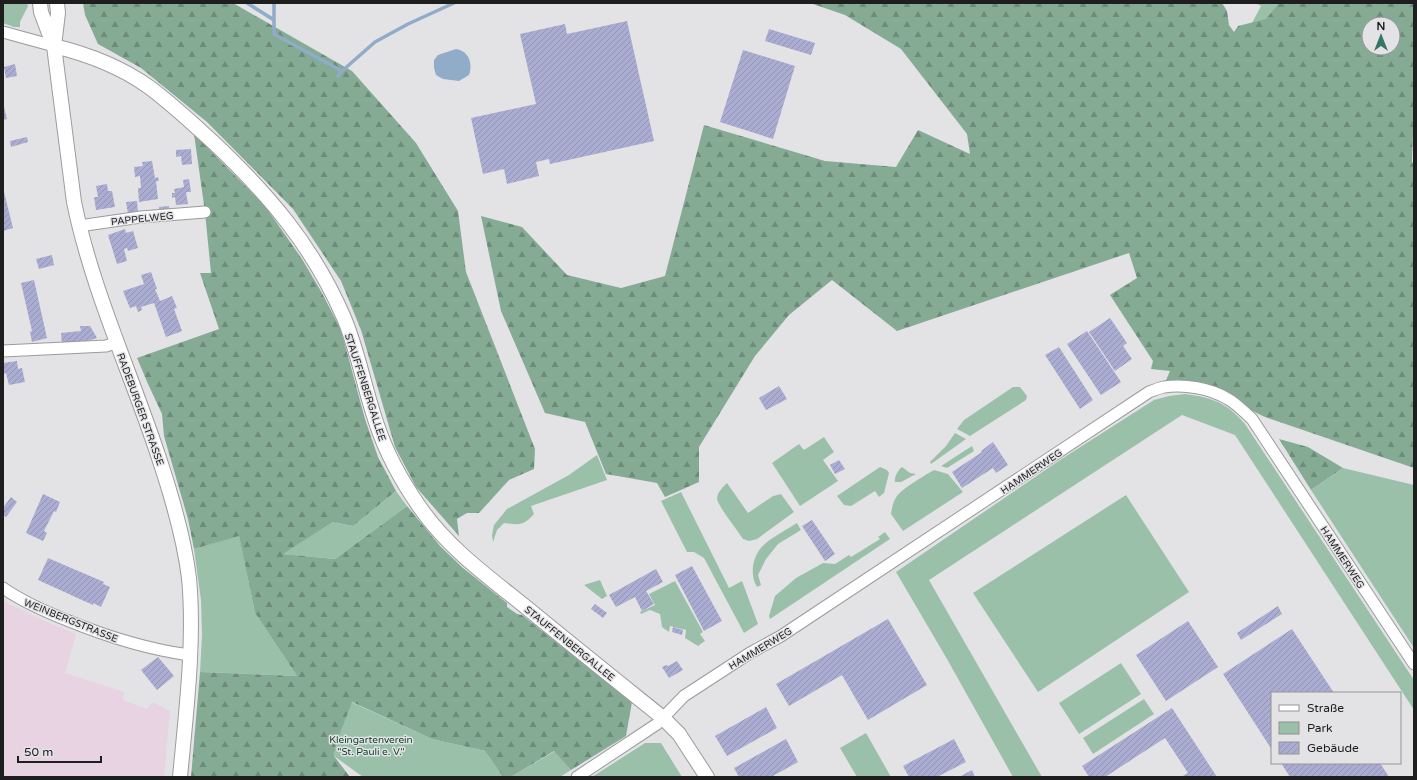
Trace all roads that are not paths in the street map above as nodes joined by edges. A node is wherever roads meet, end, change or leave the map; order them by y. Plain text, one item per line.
1 (40, 3) edge
2 (57, 3) edge
3 (3, 32) edge
4 (54, 46) junction
5 (205, 212) dead end
6 (79, 226) junction
7 (118, 342) junction
8 (3, 351) edge
9 (3, 588) edge
10 (189, 655) junction
11 (1414, 664) edge
12 (663, 718) junction
13 (180, 777) edge
14 (577, 777) edge
15 (707, 777) edge

1 - 4 main road, RADEBURGER STRASSE
2 - 4 main road, RADEBURGER STRASSE
3 - 4 street
4 - 6 main road, RADEBURGER STRASSE
4 - 12 main road, STAUFFENBERGALLEE
5 - 6 street, PAPPELWEG
6 - 7 main road, RADEBURGER STRASSE
7 - 8 street
7 - 10 main road, RADEBURGER STRASSE
9 - 10 street, WEINBERGSTRASSE
10 - 13 main road, RADEBURGER STRASSE
11 - 12 street, HAMMERWEG
12 - 14 street, HAMMERWEG
12 - 15 main road, STAUFFENBERGALLEE

